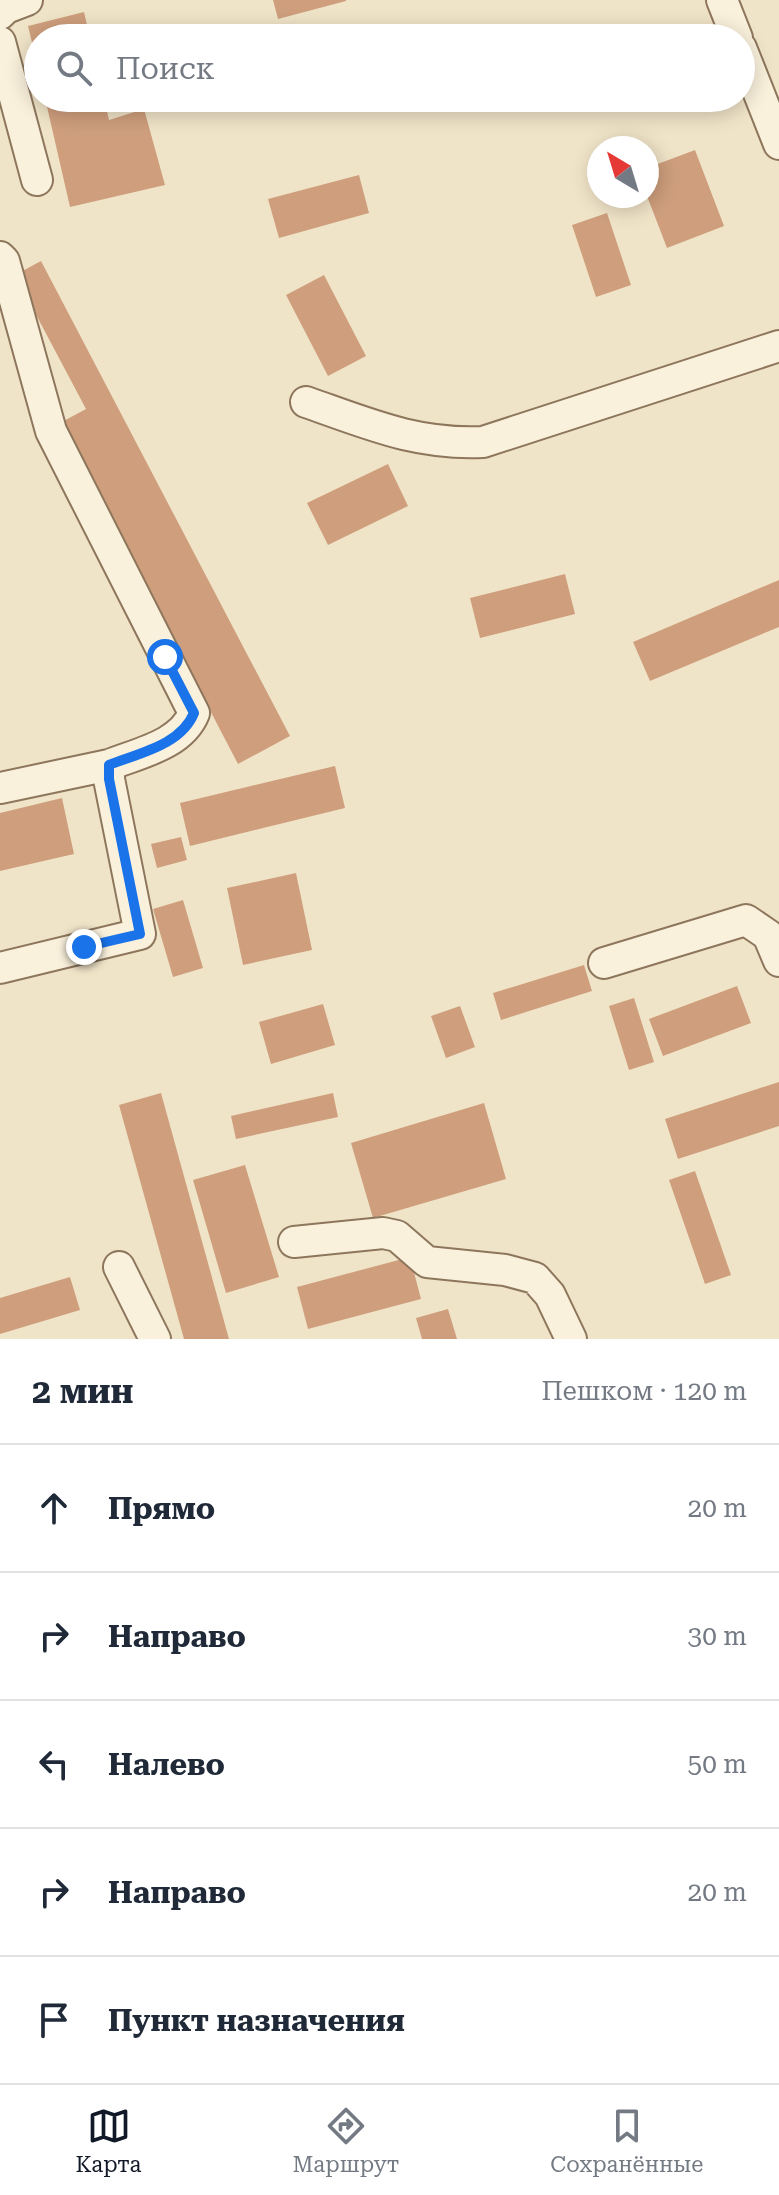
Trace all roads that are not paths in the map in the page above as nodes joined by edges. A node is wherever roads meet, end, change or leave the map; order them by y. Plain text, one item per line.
1 (27, 0) edge
2 (722, 0) edge
3 (0, 14) edge
4 (731, 24) edge
5 (0, 42) edge
6 (755, 83) edge
7 (779, 144) edge
8 (37, 180) dead end
9 (0, 257) edge
10 (779, 346) edge
11 (306, 402) dead end
12 (109, 765) junction
13 (0, 788) edge
14 (779, 961) edge
15 (604, 963) dead end
16 (0, 968) edge
17 (294, 1242) dead end
18 (119, 1267) dead end
19 (155, 1339) edge
20 (571, 1339) edge

1 - 3 street
2 - 4 street
5 - 8 street
6 - 7 street
9 - 12 street
10 - 11 street
12 - 13 street
12 - 16 street
14 - 15 street
17 - 20 street
18 - 19 street

